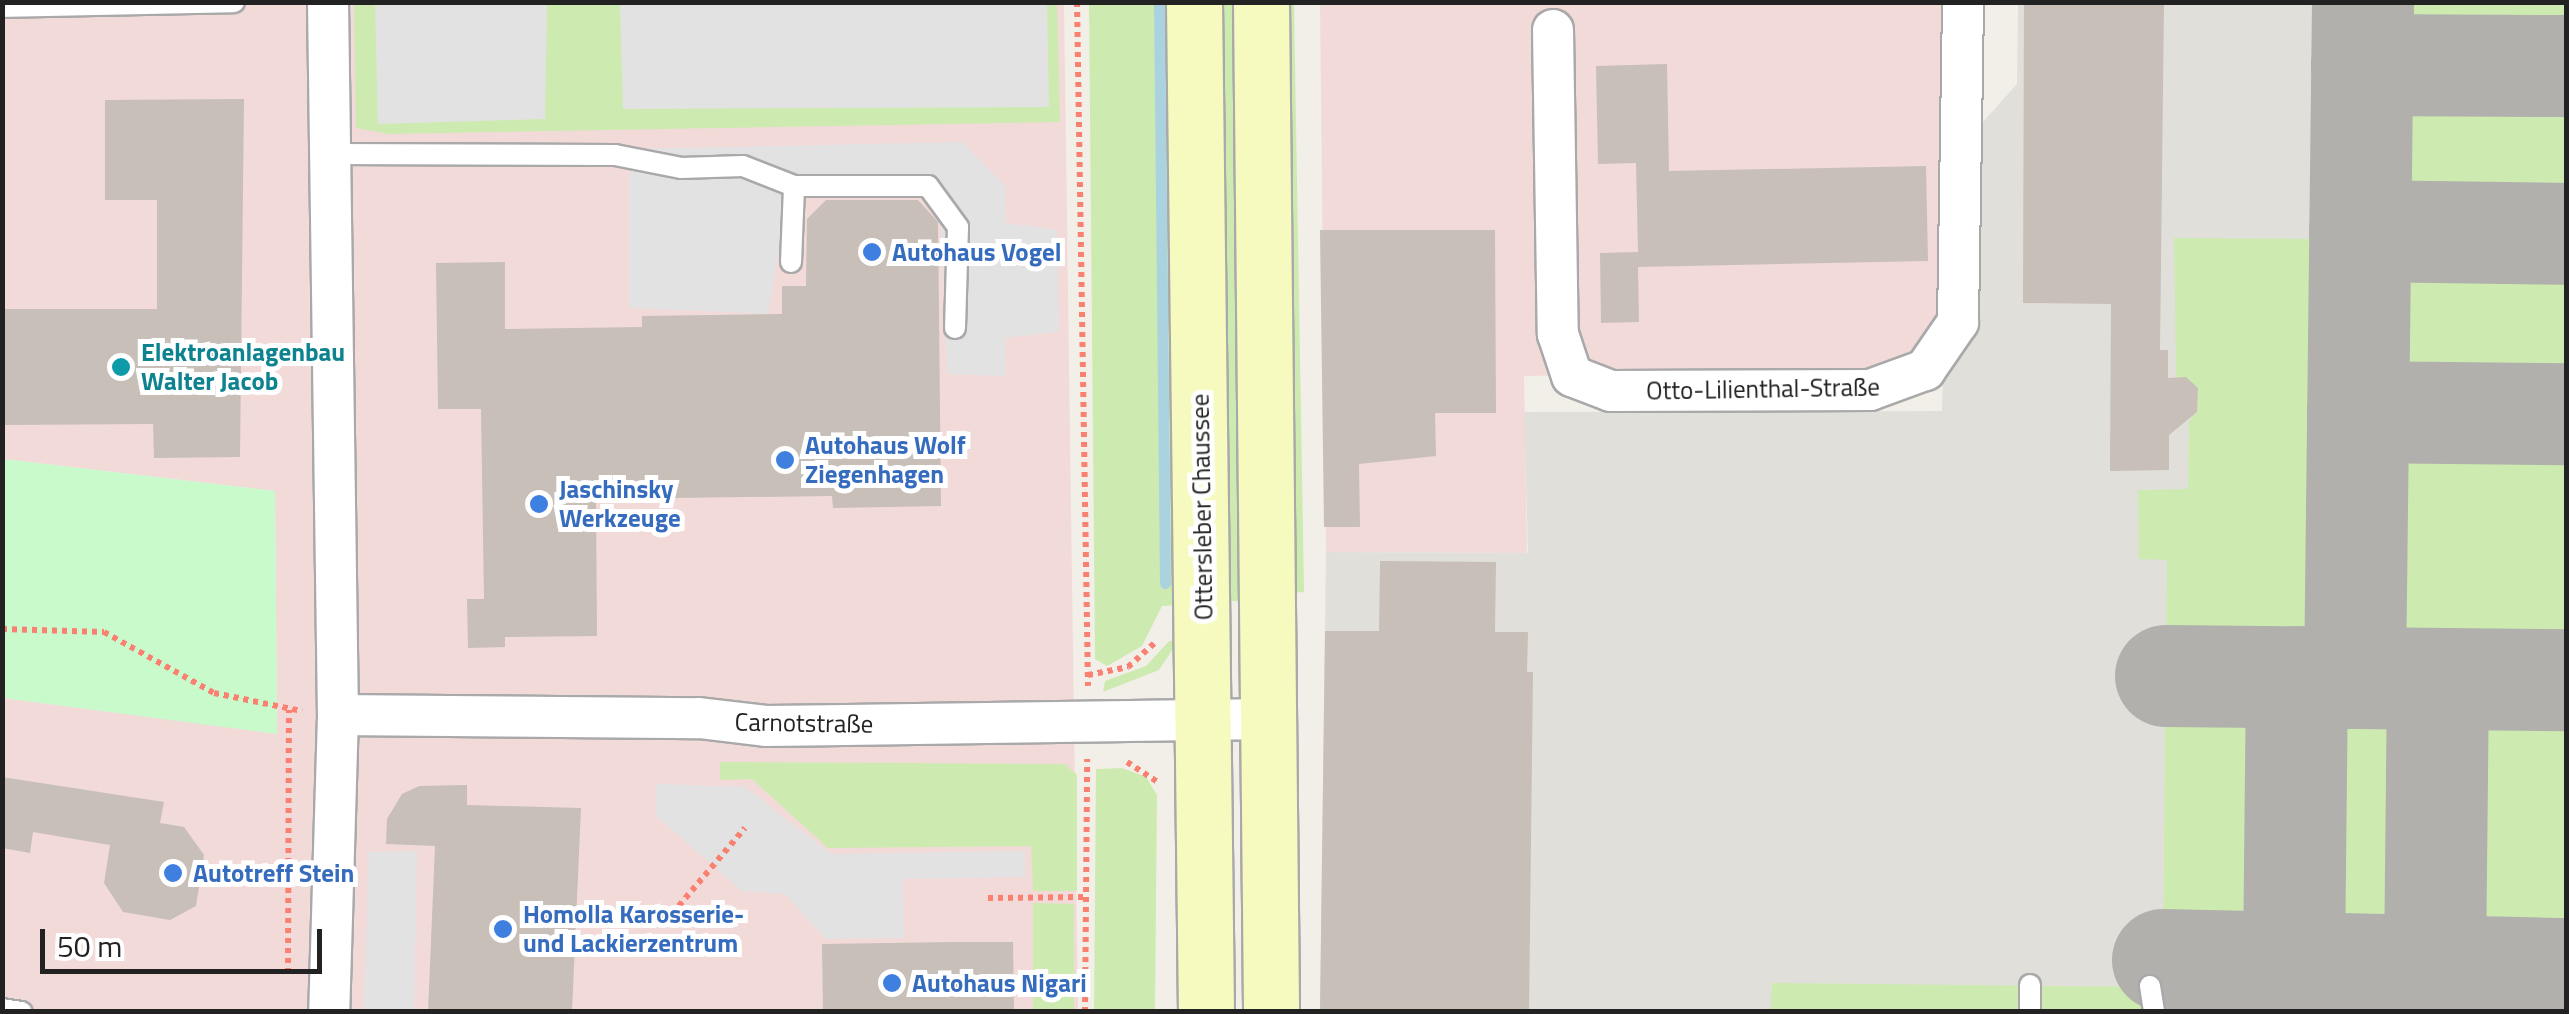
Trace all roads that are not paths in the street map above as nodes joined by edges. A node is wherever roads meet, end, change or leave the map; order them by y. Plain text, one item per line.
1 (234, 2) edge
2 (328, 2) edge
3 (1194, 2) edge
4 (1261, 2) edge
5 (1963, 2) edge
6 (2, 7) edge
7 (1552, 30) dead end
8 (330, 154) junction
9 (794, 186) junction
10 (792, 262) dead end
11 (955, 328) dead end
12 (338, 715) junction
13 (1271, 719) junction
14 (1204, 720) junction
15 (2030, 985) dead end
16 (2150, 986) dead end
17 (2, 1008) edge
18 (22, 1012) edge
19 (329, 1012) edge
20 (1206, 1012) edge
21 (1271, 1012) edge
22 (2030, 1012) edge
23 (2154, 1012) edge

1 - 6 lane
2 - 8 street
3 - 14 main road, Ottersleber Chaussee
4 - 13 main road
5 - 7 street, Otto-Lilienthal-Straße
8 - 9 lane
8 - 12 street
9 - 10 lane
9 - 11 lane
12 - 14 street, Carnotstraße
12 - 19 street
13 - 14 street, Carnotstraße
13 - 21 main road
14 - 20 main road, Ottersleber Chaussee
15 - 22 lane
16 - 23 lane
17 - 18 lane

